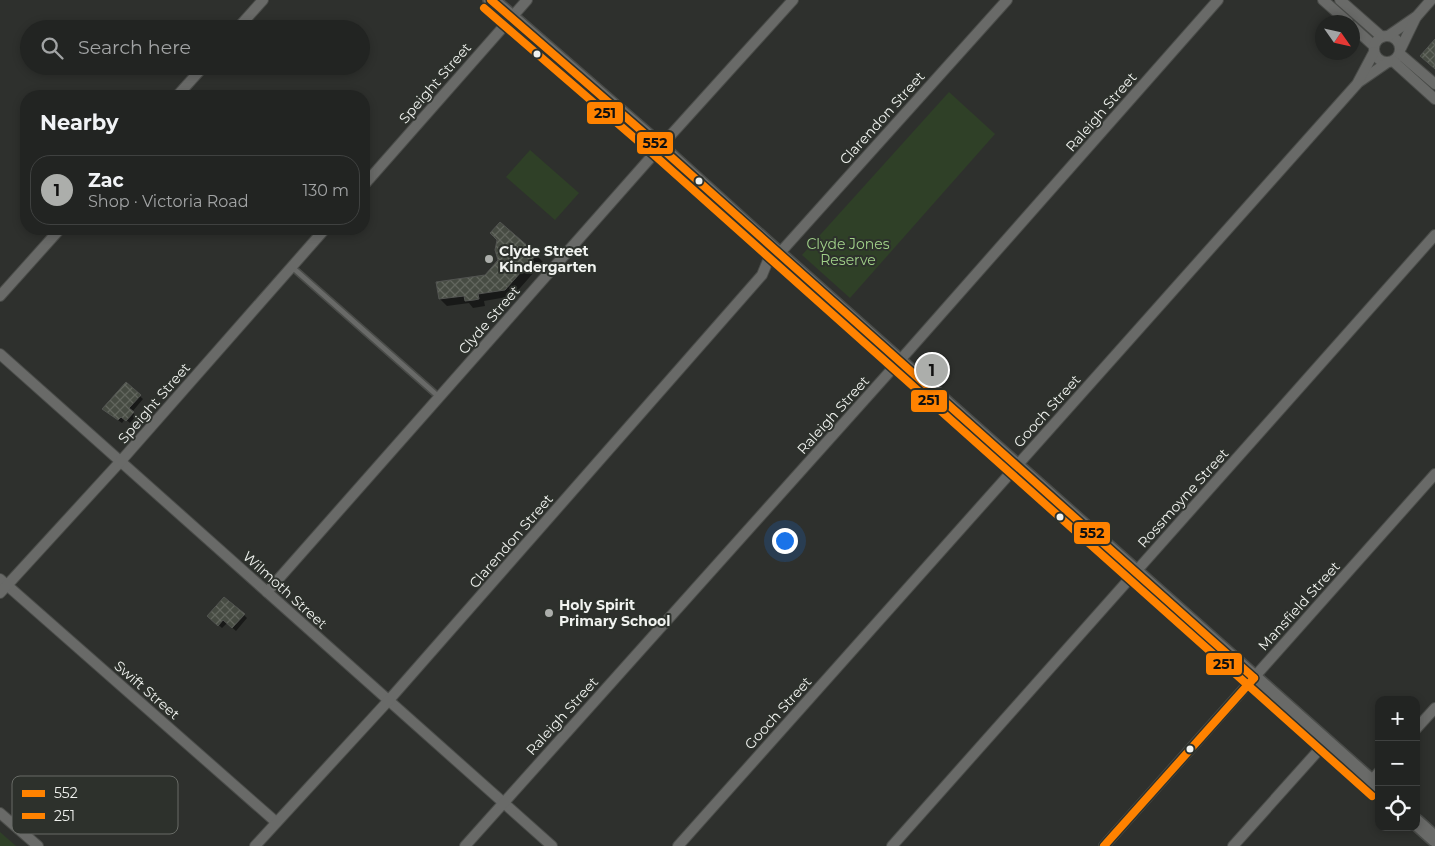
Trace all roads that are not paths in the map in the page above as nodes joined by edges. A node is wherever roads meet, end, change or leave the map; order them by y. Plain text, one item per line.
1 (263, 0) edge
2 (491, 0) edge
3 (527, 0) edge
4 (793, 0) edge
5 (1007, 0) edge
6 (1218, 0) edge
7 (1323, 0) edge
8 (1340, 0) edge
9 (1431, 0) edge
10 (1340, 15) edge
11 (1417, 16) junction
12 (511, 18) junction
13 (245, 20) edge
14 (1360, 34) edge
15 (1385, 37) junction
16 (1374, 49) junction
17 (1395, 56) junction
18 (196, 75) edge
19 (1356, 84) junction
20 (1435, 84) edge
21 (182, 90) edge
22 (1435, 99) edge
23 (660, 147) junction
24 (370, 178) edge
25 (55, 235) edge
26 (320, 235) edge
27 (1435, 235) edge
28 (767, 244) junction
29 (778, 255) junction
30 (292, 267) junction
31 (0, 296) edge
32 (0, 354) edge
33 (899, 362) junction
34 (439, 397) junction
35 (120, 462) junction
36 (1016, 466) junction
37 (1435, 474) edge
38 (1136, 572) junction
39 (2, 586) edge
40 (267, 592) junction
41 (1254, 678) junction
42 (389, 700) junction
43 (1435, 708) edge
44 (1420, 725) edge
45 (1326, 742) junction
46 (1375, 780) edge
47 (503, 803) junction
48 (0, 813) edge
49 (276, 822) junction
50 (12, 823) edge
51 (1420, 826) edge
52 (24, 834) edge
53 (1435, 839) edge
54 (38, 846) edge
55 (256, 846) edge
56 (465, 846) edge
57 (552, 846) edge
58 (678, 846) edge
59 (892, 846) edge
60 (1104, 846) edge
61 (1233, 846) edge

1 - 13 street
2 - 12 street
3 - 12 street, Speight Street
4 - 23 street, Clyde Street
5 - 29 street, Clarendon Street
6 - 33 street, Raleigh Street
7 - 10 street
8 - 15 street
9 - 11 street, Gooch Street
11 - 15 street, Gooch Street
11 - 17 street, Gooch Street
12 - 23 street
12 - 24 street, Speight Street
14 - 16 street
15 - 16 street
15 - 17 street
16 - 17 street
16 - 19 street, Gooch Street
17 - 19 street, Gooch Street
17 - 20 street
17 - 22 street
18 - 21 street
19 - 36 street, Gooch Street
23 - 28 street
23 - 34 street, Clyde Street
25 - 31 street
26 - 30 street, Speight Street
27 - 38 street, Rossmoyne Street
28 - 29 street
28 - 42 street, Clarendon Street
29 - 33 street
30 - 34 lane
30 - 35 street, Speight Street
32 - 35 street, Wilmoth Street
33 - 36 street
33 - 47 street, Raleigh Street
34 - 40 street, Clyde Street
35 - 39 street, Speight Street
35 - 40 street, Wilmoth Street
36 - 38 street
36 - 58 street, Gooch Street
37 - 41 street, Mansfield Street
38 - 41 street
38 - 59 street, Rossmoyne Street
39 - 49 street, Swift Street
40 - 42 street, Wilmoth Street
41 - 45 street
41 - 60 street, Mansfield Street
42 - 47 street, Wilmoth Street
42 - 49 street, Clarendon Street
43 - 44 street
45 - 46 street
45 - 61 street
47 - 56 street, Raleigh Street
47 - 57 street, Wilmoth Street
48 - 50 street
49 - 55 street, Clarendon Street
51 - 53 street
52 - 54 street

